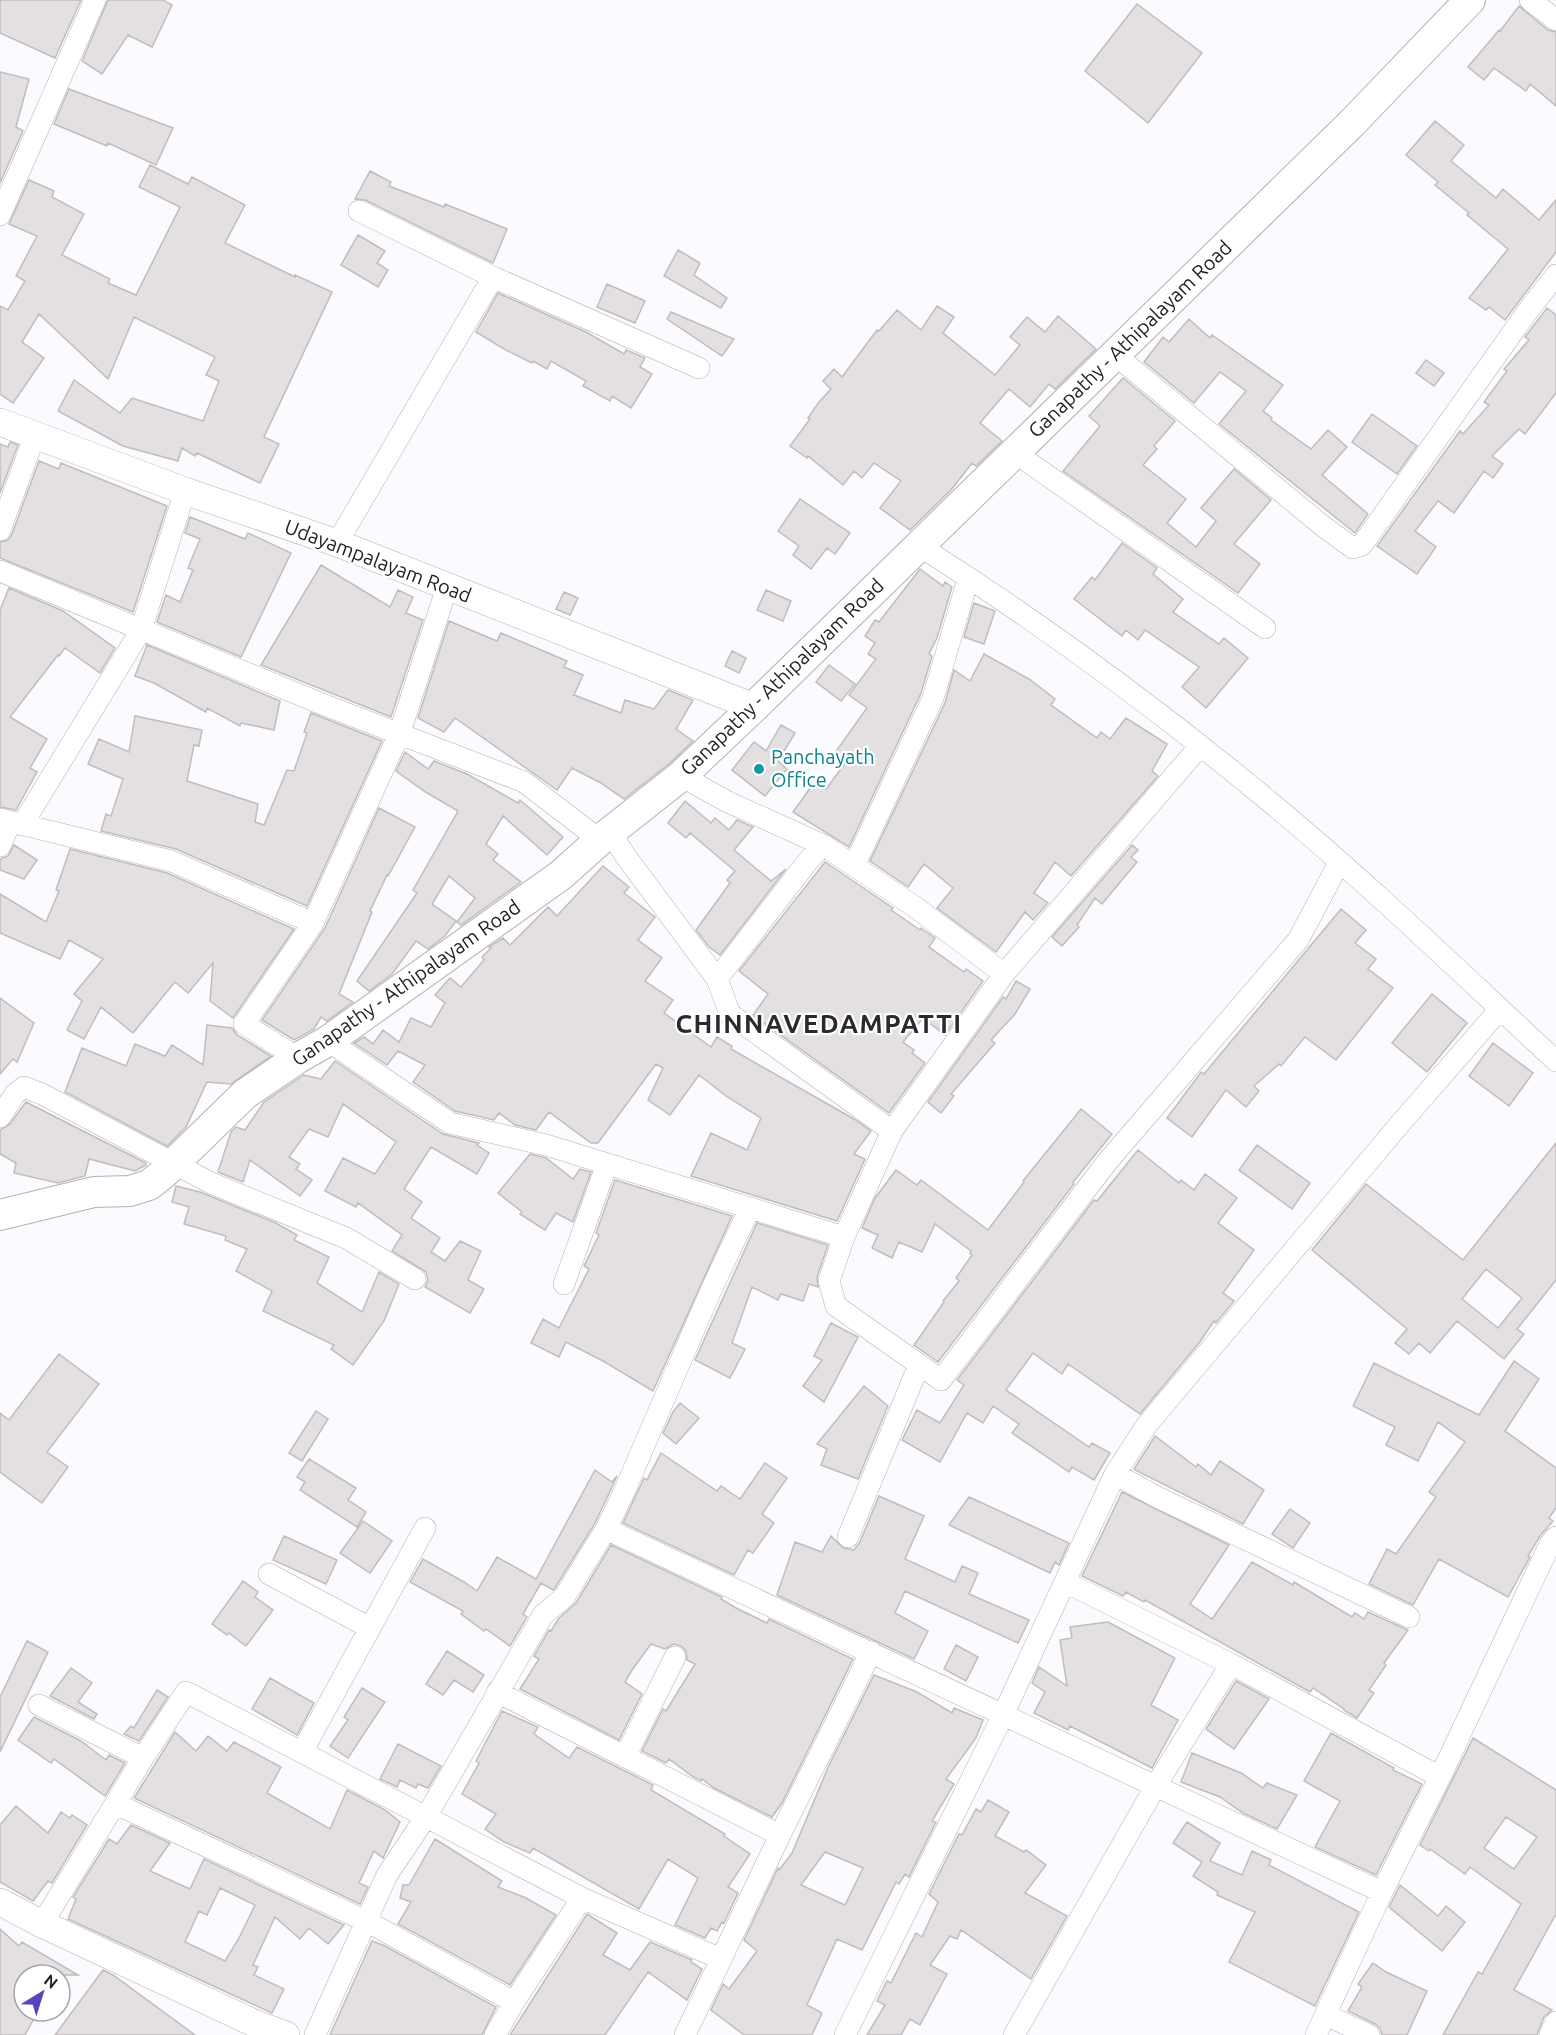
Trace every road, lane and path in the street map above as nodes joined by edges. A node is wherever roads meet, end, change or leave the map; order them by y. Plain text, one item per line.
1 (95, 0) edge
2 (1530, 0) edge
3 (1463, 2) edge
4 (1556, 20) edge
5 (359, 211) dead end
6 (0, 215) edge
7 (1556, 275) edge
8 (493, 277) junction
9 (1114, 354) junction
10 (699, 368) dead end
11 (0, 422) edge
12 (34, 435) junction
13 (1014, 452) junction
14 (185, 491) junction
15 (0, 530) edge
16 (337, 543) junction
17 (918, 545) junction
18 (0, 572) edge
19 (968, 579) junction
20 (447, 587) junction
21 (1265, 628) dead end
22 (141, 630) junction
23 (754, 707) junction
24 (400, 732) junction
25 (1200, 746) junction
26 (681, 776) junction
27 (11, 822) edge
28 (605, 836) junction
29 (823, 845) junction
30 (0, 846) edge
31 (1339, 863) junction
32 (854, 866) junction
33 (313, 923) junction
34 (1004, 974) junction
35 (717, 979) junction
36 (1500, 1009) junction
37 (328, 1041) junction
38 (298, 1058) junction
39 (1556, 1061) edge
40 (0, 1117) edge
41 (892, 1131) junction
42 (173, 1164) junction
43 (607, 1164) junction
44 (750, 1208) junction
45 (0, 1215) edge
46 (844, 1237) junction
47 (415, 1279) dead end
48 (564, 1284) dead end
49 (920, 1365) junction
50 (1115, 1474) junction
51 (425, 1528) dead end
52 (606, 1529) junction
53 (848, 1537) dead end
54 (1556, 1537) edge
55 (269, 1575) dead end
56 (1065, 1582) junction
57 (1409, 1617) dead end
58 (370, 1628) junction
59 (871, 1652) junction
60 (675, 1657) dead end
61 (1231, 1664) junction
62 (497, 1692) junction
63 (39, 1705) dead end
64 (1003, 1715) junction
65 (302, 1752) junction
66 (625, 1757) junction
67 (143, 1758) junction
68 (1440, 1777) junction
69 (1155, 1786) junction
70 (116, 1804) junction
71 (426, 1817) junction
72 (780, 1835) junction
73 (1382, 1892) junction
74 (582, 1898) junction
75 (0, 1902) edge
76 (366, 1921) junction
77 (42, 1924) junction
78 (721, 1959) junction
79 (514, 2002) junction
80 (1326, 2015) junction
81 (1556, 2022) edge
82 (286, 2035) edge
83 (315, 2035) edge
84 (495, 2035) edge
85 (685, 2035) edge
86 (845, 2035) edge
87 (1014, 2035) edge
88 (1316, 2035) edge
89 (1369, 2035) edge
90 (1550, 2035) edge

1 - 6 street
2 - 4 street
3 - 9 main road, Ganapathy - Athipalayam Road
5 - 8 street
7 - 9 street
8 - 10 street
8 - 16 street
9 - 13 main road, Ganapathy - Athipalayam Road
11 - 12 street, Udayampalayam Road
12 - 14 street, Udayampalayam Road
12 - 15 street
13 - 17 main road, Ganapathy - Athipalayam Road
13 - 21 street
14 - 16 street, Udayampalayam Road
14 - 22 street
16 - 20 street, Udayampalayam Road
17 - 19 street
17 - 23 main road, Ganapathy - Athipalayam Road
18 - 22 street
19 - 25 street
19 - 32 street
20 - 23 street, Udayampalayam Road
20 - 24 street
22 - 24 street
22 - 27 street
23 - 26 main road, Ganapathy - Athipalayam Road
24 - 28 street
24 - 33 street
25 - 31 street
25 - 34 street
26 - 28 main road, Ganapathy - Athipalayam Road
26 - 29 street
27 - 30 street
27 - 33 street
28 - 35 street
28 - 37 main road, Ganapathy - Athipalayam Road
29 - 32 street
29 - 35 street
31 - 36 street
31 - 49 street
32 - 34 street
33 - 38 street
34 - 41 street
35 - 41 street
36 - 39 street
36 - 50 street
37 - 38 main road, Ganapathy - Athipalayam Road
37 - 43 street
38 - 42 main road, Ganapathy - Athipalayam Road
40 - 42 street
41 - 46 street
42 - 45 main road, Ganapathy - Athipalayam Road
42 - 47 street
43 - 44 street
43 - 48 street
44 - 46 street
44 - 52 street
46 - 49 street
49 - 53 street
50 - 56 street
50 - 57 street
51 - 58 street
52 - 59 street
52 - 62 street
54 - 68 street
55 - 58 street
56 - 61 street
56 - 64 street
58 - 65 street
59 - 64 street
59 - 72 street
60 - 66 street
61 - 68 street
61 - 69 street
62 - 66 street
62 - 71 street
63 - 67 street
64 - 69 street
64 - 86 street
65 - 67 street
65 - 71 street
66 - 72 street
67 - 70 street
68 - 73 street
69 - 73 street
69 - 87 street
70 - 76 street
70 - 77 street
71 - 74 street
71 - 76 street
72 - 78 street
73 - 80 street
74 - 78 street
74 - 79 street
75 - 77 street
76 - 79 street
76 - 83 street
77 - 82 street
78 - 85 street
79 - 84 street
80 - 88 street
80 - 89 street
81 - 90 street

